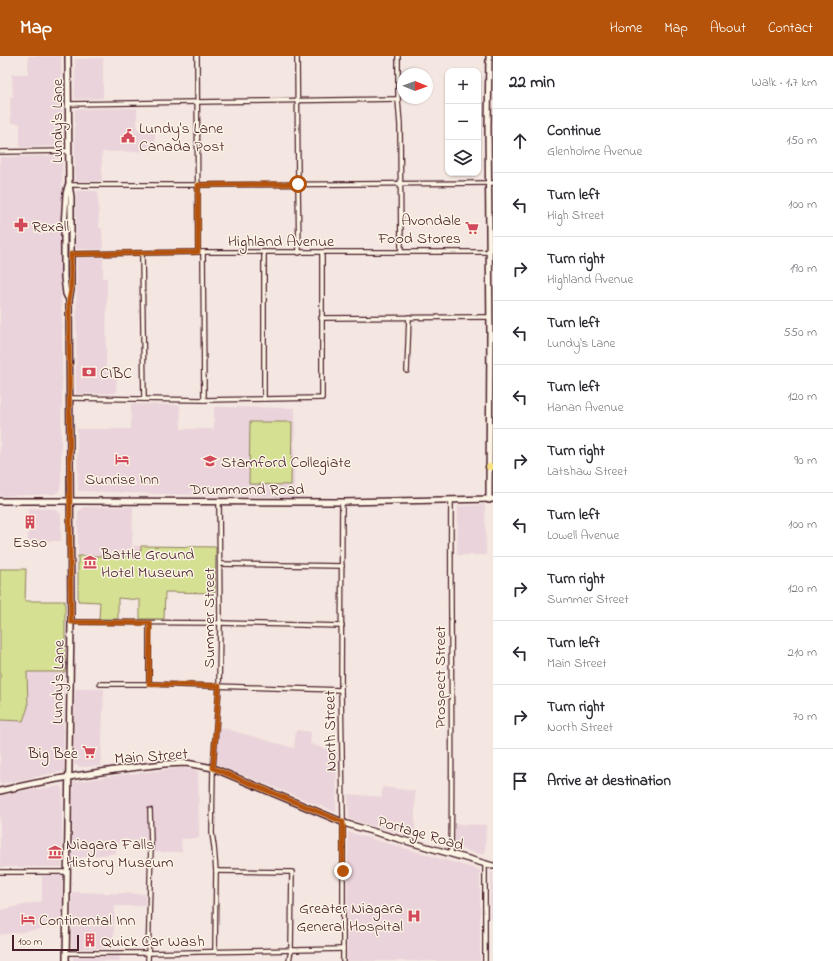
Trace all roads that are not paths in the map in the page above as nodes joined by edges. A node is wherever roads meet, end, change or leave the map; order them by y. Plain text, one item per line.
1 (68, 56) edge
2 (197, 56) edge
3 (298, 56) edge
4 (398, 56) edge
5 (489, 56) edge
6 (398, 68) edge
7 (397, 99) edge
8 (298, 101) junction
9 (197, 102) junction
10 (68, 104) junction
11 (398, 104) edge
12 (68, 151) junction
13 (0, 152) edge
14 (491, 183) edge
15 (298, 184) junction
16 (400, 184) junction
17 (68, 185) junction
18 (198, 185) junction
19 (198, 252) junction
20 (204, 252) junction
21 (300, 252) junction
22 (322, 252) junction
23 (401, 252) junction
24 (490, 252) junction
25 (264, 253) junction
26 (71, 254) junction
27 (142, 254) junction
28 (69, 300) junction
29 (410, 317) junction
30 (490, 317) junction
31 (321, 318) junction
32 (407, 371) dead end
33 (70, 398) junction
34 (144, 399) junction
35 (264, 399) junction
36 (204, 400) junction
37 (491, 467) edge
38 (451, 500) junction
39 (491, 500) edge
40 (0, 501) edge
41 (70, 501) junction
42 (219, 501) junction
43 (342, 502) junction
44 (220, 564) junction
45 (342, 566) junction
46 (71, 622) junction
47 (150, 623) junction
48 (220, 623) junction
49 (342, 626) junction
50 (100, 684) dead end
51 (149, 684) junction
52 (219, 686) junction
53 (341, 690) junction
54 (213, 768) junction
55 (68, 777) junction
56 (0, 791) edge
57 (150, 810) dead end
58 (343, 822) junction
59 (451, 854) junction
60 (485, 864) junction
61 (493, 866) edge
62 (216, 870) junction
63 (0, 872) edge
64 (67, 872) junction
65 (343, 949) junction
66 (291, 950) junction
67 (215, 951) junction
68 (66, 953) junction
69 (148, 953) junction
70 (66, 961) edge
71 (148, 961) edge
72 (289, 961) edge
73 (343, 961) edge
74 (485, 961) edge

1 - 10 main road, Lundy's Lane
2 - 9 street
3 - 8 street
4 - 6 street
5 - 14 main road
7 - 8 street
8 - 9 street
8 - 15 street
9 - 10 street
9 - 18 street
10 - 12 main road, Lundy's Lane
11 - 16 street
12 - 13 street
12 - 17 main road, Lundy's Lane
14 - 16 street
14 - 24 main road
15 - 16 street
15 - 18 street
15 - 21 street
16 - 23 street
17 - 18 street
17 - 26 main road, Lundy's Lane
17 - 28 main road, Lundy's Lane
18 - 19 street
19 - 20 street, Highland Avenue
19 - 27 street, Highland Avenue
20 - 25 street, Highland Avenue
20 - 36 street
21 - 22 street, Highland Avenue
21 - 25 street, Highland Avenue
22 - 23 street, Highland Avenue
22 - 31 street
23 - 24 street, Highland Avenue
24 - 30 main road
25 - 35 street
26 - 27 street, Highland Avenue
26 - 28 main road, Lundy's Lane
27 - 34 street
28 - 33 main road, Lundy's Lane
29 - 30 street
29 - 31 street
29 - 32 street
30 - 37 main road
31 - 35 street
33 - 34 street
33 - 41 main road, Lundy's Lane
34 - 36 street
35 - 36 street
37 - 39 main road
38 - 39 main road, Drummond Road
38 - 43 main road, Drummond Road
38 - 59 street, Prospect Street
40 - 41 main road, Drummond Road
41 - 42 main road, Drummond Road
41 - 46 main road, Lundy's Lane
42 - 43 main road, Drummond Road
42 - 44 street, Summer Street
43 - 45 street, North Street
44 - 45 street
44 - 48 street, Summer Street
45 - 49 street, North Street
46 - 47 street
46 - 55 main road, Lundy's Lane
47 - 48 street
47 - 51 street
48 - 49 street
48 - 52 street, Summer Street
49 - 53 street, North Street
50 - 51 street
51 - 52 street
52 - 53 street
52 - 54 street, Summer Street
53 - 58 street, North Street
54 - 55 main road, Main Street
54 - 58 main road, Main Street
54 - 62 street, Summer Street
55 - 56 main road, Main Street
55 - 64 main road, Lundy's Lane
57 - 69 street
58 - 59 main road, Portage Road
58 - 65 street, North Street
59 - 60 main road, Portage Road
60 - 61 main road, Portage Road
60 - 74 street
62 - 66 street
62 - 67 street, Summer Street
63 - 64 street
64 - 68 main road, Lundy's Lane
65 - 66 street
65 - 73 street, North Street
66 - 67 street
66 - 72 street
67 - 69 street
68 - 69 street
68 - 70 main road, Lundy's Lane
69 - 71 street

